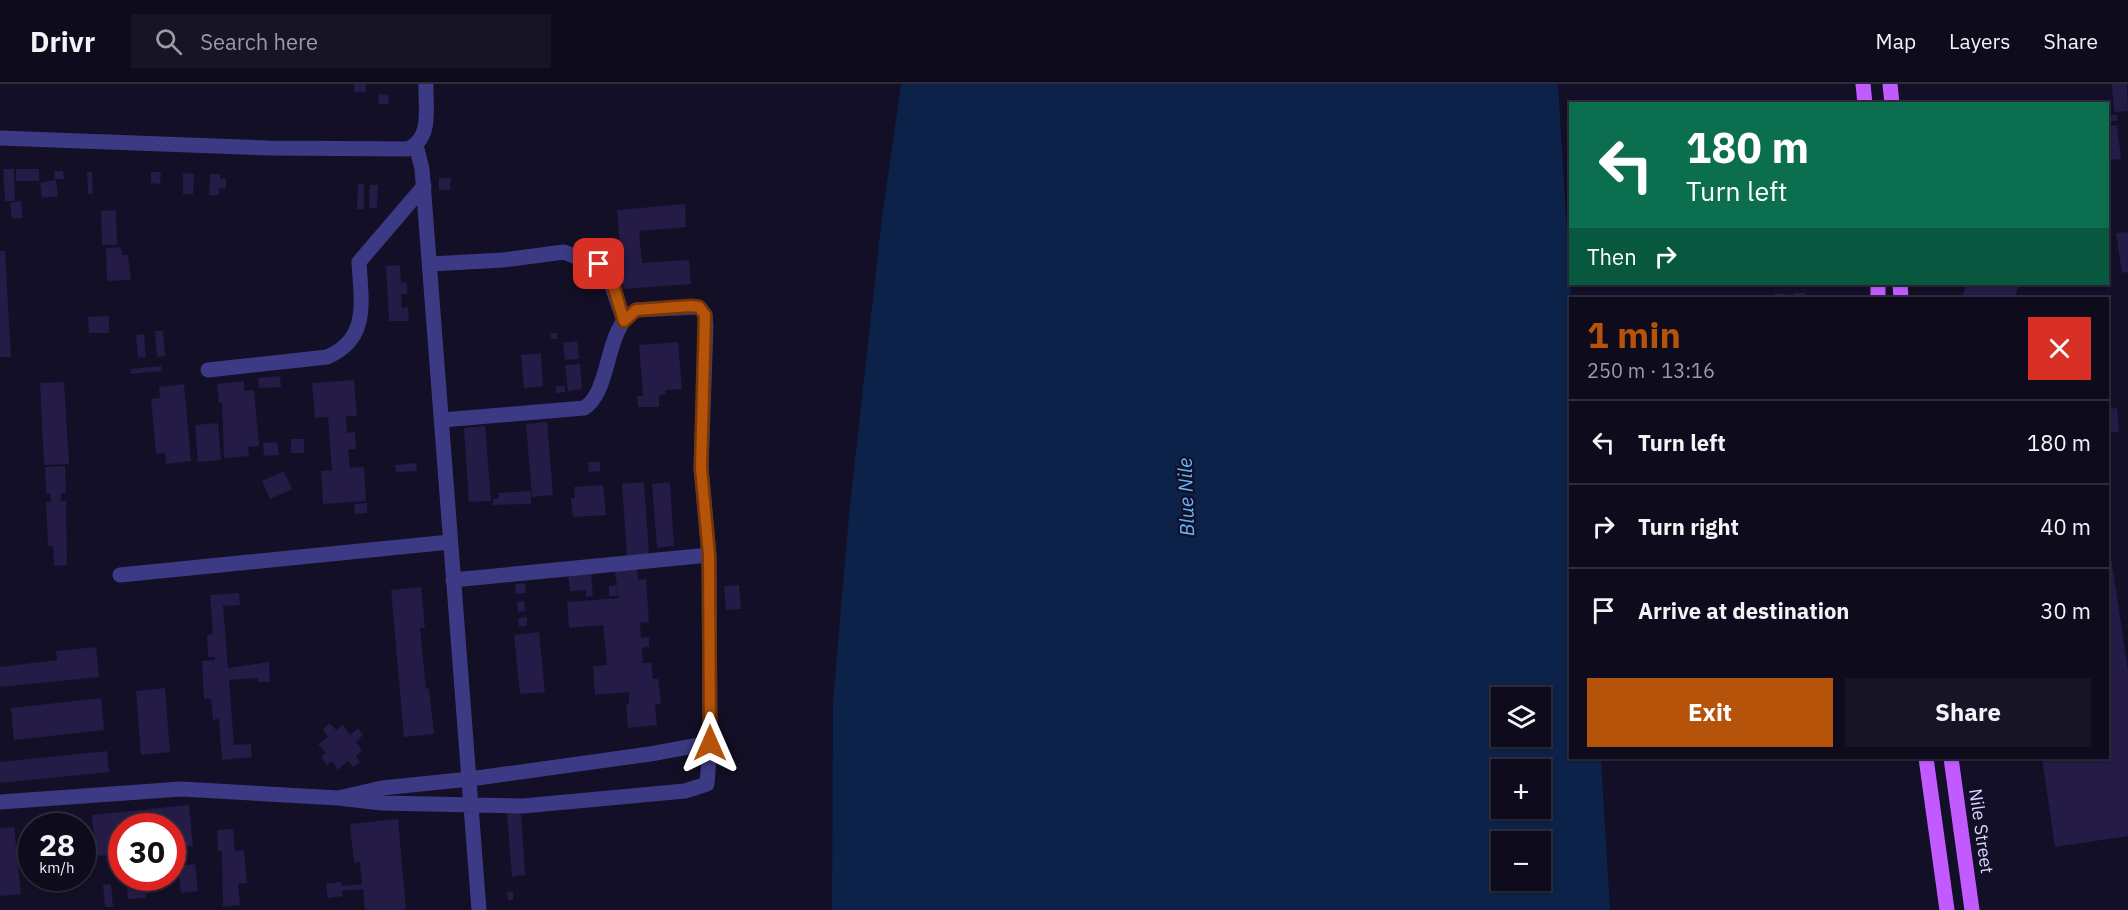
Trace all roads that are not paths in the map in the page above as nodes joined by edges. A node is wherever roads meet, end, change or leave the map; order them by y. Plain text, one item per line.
1 (426, 84) edge
2 (1863, 84) edge
3 (1890, 84) edge
4 (1865, 102) edge
5 (1892, 102) edge
6 (0, 138) edge
7 (416, 145) junction
8 (424, 186) junction
9 (430, 264) junction
10 (624, 321) junction
11 (208, 370) dead end
12 (442, 420) junction
13 (450, 542) junction
14 (709, 555) junction
15 (120, 575) dead end
16 (453, 580) junction
17 (710, 743) junction
18 (1926, 759) edge
19 (1951, 759) edge
20 (470, 779) junction
21 (338, 798) junction
22 (0, 802) edge
23 (472, 807) junction
24 (479, 910) edge
25 (1947, 910) edge
26 (1972, 910) edge

1 - 7 street
2 - 4 main road
3 - 5 main road
6 - 7 street
7 - 8 street
8 - 9 street
8 - 11 street
9 - 10 street
9 - 12 street
10 - 12 street
10 - 14 street
12 - 13 street
13 - 15 street
13 - 16 street
14 - 16 street
14 - 17 street
16 - 20 street
17 - 20 street
17 - 23 street
18 - 25 main road
19 - 26 main road, Nile Street
20 - 21 street
20 - 23 street
21 - 22 street
21 - 23 street
23 - 24 street

